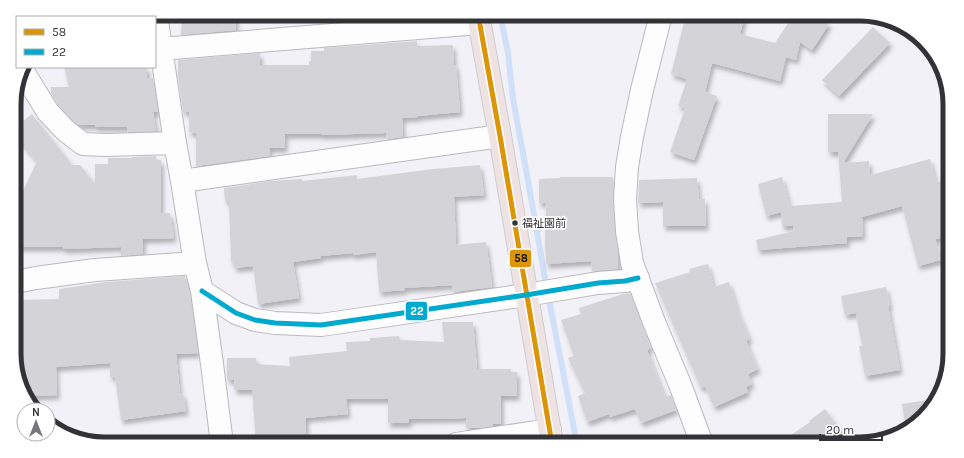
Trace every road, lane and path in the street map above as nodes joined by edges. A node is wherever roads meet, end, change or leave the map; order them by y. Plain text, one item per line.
1 (157, 21) edge
2 (448, 21) edge
3 (480, 21) edge
4 (660, 21) edge
5 (161, 49) junction
6 (26, 76) edge
7 (500, 136) junction
8 (175, 143) junction
9 (182, 181) junction
10 (195, 264) junction
11 (638, 278) junction
12 (21, 281) edge
13 (202, 291) junction
14 (530, 294) junction
15 (221, 437) edge
16 (551, 437) edge
17 (699, 437) edge

1 - 5 street
2 - 5 street
3 - 7 highway
4 - 11 street
5 - 8 street
6 - 8 street
7 - 9 street
7 - 14 highway
8 - 9 street
9 - 10 street
10 - 12 street
10 - 13 street
11 - 14 street
11 - 17 street
13 - 14 street
13 - 15 street
14 - 16 highway

